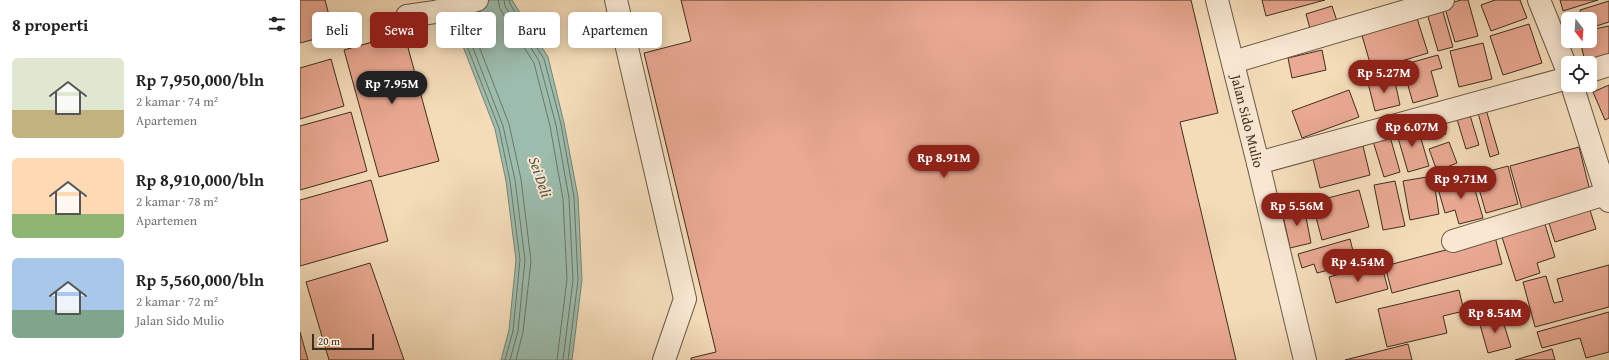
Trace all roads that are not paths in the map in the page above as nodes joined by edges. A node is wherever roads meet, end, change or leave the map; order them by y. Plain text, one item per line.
1 (477, 0) edge
2 (616, 0) edge
3 (1217, 0) edge
4 (1443, 0) edge
5 (1539, 0) edge
6 (428, 13) edge
7 (1562, 56) edge
8 (1233, 62) junction
9 (1609, 65) edge
10 (1597, 69) edge
11 (1561, 80) edge
12 (1574, 92) edge
13 (1258, 163) junction
14 (1608, 196) edge
15 (1453, 241) dead end
16 (667, 358) edge
17 (1305, 360) edge

1 - 6 street
2 - 16 street
3 - 8 street, Jalan Sido Mulio
4 - 8 street
5 - 7 street
8 - 13 street, Jalan Sido Mulio
9 - 10 street
11 - 13 street
12 - 14 street
13 - 17 street, Jalan Sido Mulio
14 - 15 street

